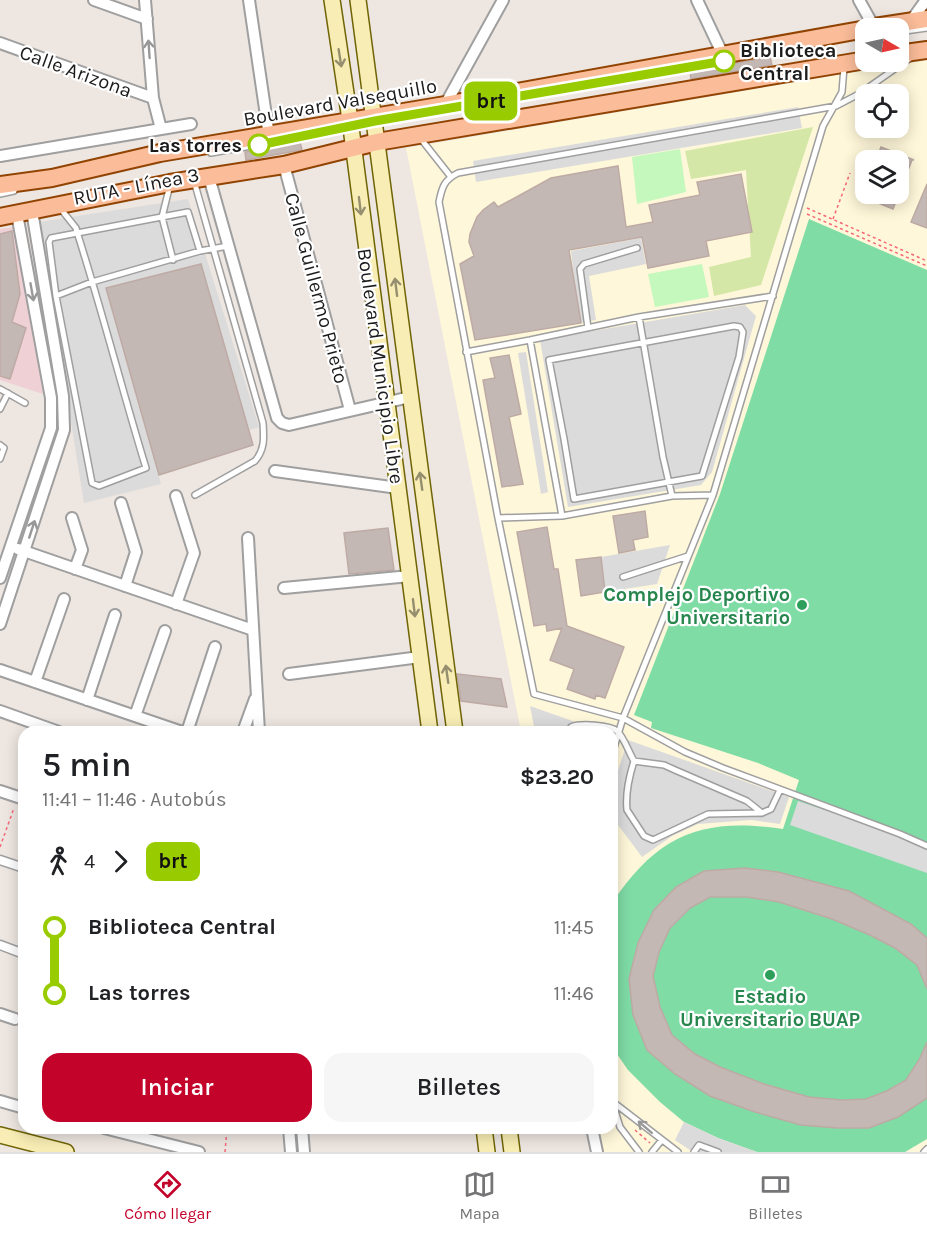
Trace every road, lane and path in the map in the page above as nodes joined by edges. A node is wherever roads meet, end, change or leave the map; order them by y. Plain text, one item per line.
1 (94, 0) edge
2 (145, 0) edge
3 (249, 0) edge
4 (332, 0) edge
5 (358, 0) edge
6 (503, 0) edge
7 (697, 0) edge
8 (859, 0) edge
9 (926, 0) edge
10 (865, 18) edge
11 (147, 19) junction
12 (922, 23) edge
13 (855, 31) edge
14 (0, 43) edge
15 (927, 44) edge
16 (812, 46) dead end
17 (909, 46) edge
18 (927, 50) edge
19 (909, 52) edge
20 (723, 55) junction
21 (855, 56) edge
22 (927, 56) edge
23 (855, 62) edge
24 (844, 64) junction
25 (153, 98) junction
26 (445, 105) junction
27 (836, 106) junction
28 (350, 123) junction
29 (191, 124) dead end
30 (161, 129) junction
31 (376, 129) junction
32 (308, 135) dead end
33 (419, 135) junction
34 (269, 136) junction
35 (297, 138) dead end
36 (353, 145) junction
37 (208, 153) dead end
38 (0, 156) edge
39 (161, 160) dead end
40 (284, 165) junction
41 (850, 173) dead end
42 (451, 177) junction
43 (201, 178) junction
44 (170, 183) junction
45 (0, 185) edge
46 (32, 188) dead end
47 (21, 190) dead end
48 (0, 194) edge
49 (59, 206) junction
50 (798, 207) junction
51 (0, 212) edge
52 (25, 213) junction
53 (0, 217) edge
54 (162, 217) junction
55 (833, 220) junction
56 (77, 232) junction
57 (228, 246) junction
58 (213, 248) junction
59 (637, 248) dead end
60 (200, 250) junction
61 (173, 260) junction
62 (927, 261) edge
63 (41, 264) junction
64 (27, 266) junction
65 (927, 266) edge
66 (92, 282) junction
67 (56, 296) junction
68 (773, 296) junction
69 (639, 317) junction
70 (50, 318) junction
71 (37, 321) junction
72 (588, 328) junction
73 (530, 340) junction
74 (643, 343) junction
75 (466, 352) junction
76 (0, 389) edge
77 (8, 393) junction
78 (410, 397) junction
79 (386, 402) junction
80 (25, 403) dead end
81 (0, 409) edge
82 (350, 410) junction
83 (51, 428) junction
84 (64, 430) junction
85 (0, 445) edge
86 (0, 459) edge
87 (275, 471) dead end
88 (668, 483) junction
89 (398, 488) junction
90 (195, 495) dead end
91 (713, 495) junction
92 (176, 496) dead end
93 (672, 496) junction
94 (121, 503) dead end
95 (562, 516) junction
96 (72, 518) dead end
97 (498, 518) junction
98 (248, 538) dead end
99 (11, 547) junction
100 (25, 551) junction
101 (688, 556) junction
102 (75, 569) junction
103 (410, 576) junction
104 (623, 577) dead end
105 (0, 578) edge
106 (125, 586) junction
107 (284, 588) dead end
108 (64, 599) dead end
109 (176, 604) junction
110 (115, 615) dead end
111 (0, 624) edge
112 (253, 630) junction
113 (165, 631) dead end
114 (215, 647) dead end
115 (420, 657) junction
116 (0, 670) edge
117 (289, 674) dead end
118 (35, 682) junction
119 (257, 693) junction
120 (87, 700) junction
121 (0, 711) edge
122 (135, 716) junction
123 (623, 718) junction
124 (42, 726) edge
125 (164, 726) edge
126 (189, 726) edge
127 (245, 726) edge
128 (259, 726) edge
129 (429, 726) edge
130 (454, 726) edge
131 (573, 726) edge
132 (593, 726) edge
133 (618, 732) joint
134 (634, 761) junction
135 (780, 790) junction
136 (0, 791) edge
137 (18, 797) edge
138 (18, 805) edge
139 (762, 813) junction
140 (927, 846) edge
141 (0, 847) edge
142 (0, 860) edge
143 (18, 866) edge
144 (0, 945) edge
145 (18, 952) edge
146 (0, 1014) edge
147 (15, 1019) dead end
148 (0, 1101) edge
149 (18, 1106) edge
150 (618, 1106) edge
151 (618, 1120) edge
152 (128, 1134) edge
153 (226, 1134) edge
154 (290, 1134) edge
155 (302, 1134) edge
156 (485, 1134) edge
157 (510, 1134) edge
158 (593, 1134) edge
159 (0, 1136) edge
160 (661, 1141) junction
161 (66, 1152) edge
162 (199, 1152) edge
163 (225, 1152) edge
164 (291, 1152) edge
165 (304, 1152) edge
166 (487, 1152) edge
167 (512, 1152) edge
168 (597, 1152) edge
169 (639, 1152) edge
170 (652, 1152) edge
171 (678, 1152) edge
172 (694, 1152) edge
173 (718, 1152) edge

1 - 11 street
2 - 11 street
3 - 34 street
4 -> 28 main road, Boulevard Municipio Libre
5 - 31 main road, Boulevard Municipio Libre
6 - 26 street
7 - 20 street
8 - 10 street
9 - 12 street
25 -> 11 street
13 - 20 main road, Boulevard Valsequillo
14 - 25 street, Calle Arizona
15 - 17 lane
16 - 31 lane
18 - 19 main road
20 - 26 main road, Boulevard Valsequillo
21 - 31 lane
22 - 27 lane
23 - 24 main road, Boulevard Valsequillo
24 - 27 lane
24 - 33 main road, Boulevard Valsequillo
25 - 30 street
26 - 31 main road, Boulevard Valsequillo
27 - 42 lane
27 - 50 lane
28 - 31 main road, Boulevard Valsequillo
28 - 32 lane
28 - 34 main road, Boulevard Valsequillo
28 - 36 main road, Boulevard Municipio Libre
29 - 30 street
30 - 38 street
31 - 33 main road, Boulevard Valsequillo
31 - 36 main road, Boulevard Valsequillo
78 -> 31 main road, Boulevard Municipio Libre
33 - 42 lane
34 - 45 main road, Boulevard Valsequillo
35 - 37 lane
36 - 40 main road, Boulevard Valsequillo
36 - 51 lane, RUTA - Línea 3
36 -> 79 main road, Boulevard Municipio Libre
39 - 46 lane
40 - 43 main road, Boulevard Valsequillo
40 - 82 street, Calle Guillermo Prieto
41 - 55 path
42 - 75 lane
43 - 44 main road, Boulevard Valsequillo
43 - 57 street
43 - 58 lane
44 - 49 main road, Boulevard Valsequillo
44 - 54 lane
47 - 48 lane
49 - 52 main road, Boulevard Valsequillo
49 - 56 lane
50 - 55 path
50 - 65 path
50 - 68 lane
52 - 53 main road, Boulevard Valsequillo
52 - 63 street
52 - 64 street
54 - 56 lane
54 - 60 lane
54 - 61 lane
55 - 62 path
56 - 66 lane
56 - 67 lane
57 - 58 lane
57 - 82 street
58 - 60 lane
58 - 90 lane
59 - 72 lane
60 - 61 lane
61 - 66 lane
63 - 64 street
63 - 70 street
64 -> 71 street
66 - 67 lane
66 - 67 lane
68 - 69 lane
68 - 91 lane
69 - 72 lane
69 - 74 lane
70 - 71 street
70 - 84 street
71 - 83 street
72 - 73 lane
73 - 75 lane
73 - 95 lane
74 - 88 lane
74 - 88 lane
74 - 88 lane
75 - 97 lane
76 - 77 lane
77 - 80 lane
77 - 81 lane
78 - 79 street
130 -> 78 main road, Boulevard Municipio Libre
79 - 82 street
79 - 89 main road, Boulevard Municipio Libre
83 - 84 street
83 - 99 street
100 -> 84 street
85 - 86 lane
87 - 89 street
88 - 93 lane
89 - 103 main road, Boulevard Municipio Libre
91 - 93 lane
91 - 101 lane
92 - 109 street
93 - 95 lane
94 - 106 street
95 - 97 lane
96 - 102 street
97 - 123 lane
98 - 112 street
99 - 100 street
99 - 105 street
100 - 102 street
100 - 111 street
101 - 104 lane
101 - 123 lane
102 - 106 street
103 - 107 street
103 -> 115 main road, Boulevard Municipio Libre
106 - 109 street
108 - 118 street
109 - 112 street
110 - 120 street
112 - 119 street
113 - 122 street
114 - 126 street
115 - 117 street
115 - 129 main road, Boulevard Municipio Libre
116 - 118 street
118 - 120 street
119 - 127 street
119 - 128 street
120 - 122 street
121 - 124 street
122 - 125 street
123 - 133 lane
123 - 135 lane
131 - 132 lane
133 - 134 lane
134 - 139 lane
134 - 139 lane
135 - 139 lane
135 - 140 lane
136 - 137 street
138 - 141 path
142 - 143 street
144 - 145 street
146 - 147 street
148 - 149 street
160 -> 150 lane
151 - 169 lane
152 - 162 street
153 - 163 path
154 - 164 street
155 - 165 street
156 - 166 main road
157 - 167 main road
158 - 168 street
159 - 161 main road
160 - 170 lane
160 - 171 lane
172 - 173 lane

